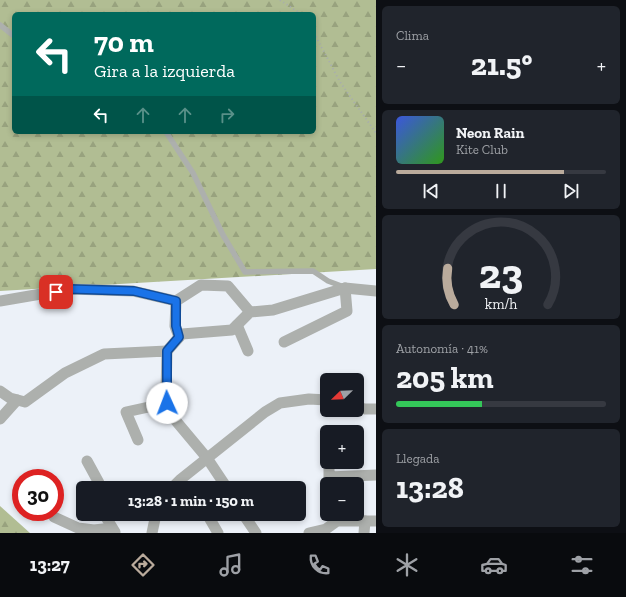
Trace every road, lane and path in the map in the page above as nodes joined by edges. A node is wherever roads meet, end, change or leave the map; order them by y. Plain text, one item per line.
1 (280, 0) edge
2 (298, 12) edge
3 (0, 25) edge
4 (12, 34) edge
5 (316, 37) edge
6 (376, 133) edge
7 (167, 134) edge
8 (345, 288) junction
9 (376, 291) edge
10 (0, 301) edge
11 (176, 301) junction
12 (250, 312) junction
13 (237, 325) junction
14 (179, 337) junction
15 (284, 342) dead end
16 (167, 351) junction
17 (248, 351) dead end
18 (0, 391) edge
19 (18, 400) junction
20 (320, 400) edge
21 (167, 403) junction
22 (364, 409) edge
23 (376, 409) edge
24 (0, 419) edge
25 (138, 440) dead end
26 (207, 458) junction
27 (87, 461) dead end
28 (329, 469) edge
29 (376, 474) edge
30 (97, 481) edge
31 (187, 481) edge
32 (222, 481) edge
33 (63, 521) edge
34 (108, 521) edge
35 (155, 521) edge
36 (211, 521) edge
37 (248, 521) edge
38 (371, 521) edge
39 (88, 531) edge
40 (113, 531) edge
41 (152, 533) edge
42 (218, 533) edge
43 (256, 533) edge
44 (311, 533) edge
45 (364, 533) edge

1 - 2 path
3 - 4 lane
5 - 6 path
7 - 8 lane
8 - 9 street
8 - 12 street
8 - 15 street
10 - 11 street
11 - 12 street
11 - 14 street
12 - 13 street
13 - 14 street
13 - 17 street
14 - 16 street
16 - 19 street
16 - 21 street
18 - 19 street
19 - 24 street
20 - 26 street
21 - 25 street
21 - 26 street
22 - 23 street
26 - 31 street
26 - 32 street
27 - 30 street
28 - 29 street
33 - 39 street
34 - 40 street
35 - 41 street
36 - 42 street
37 - 43 street
38 - 44 street
38 - 45 street
39 - 40 street

